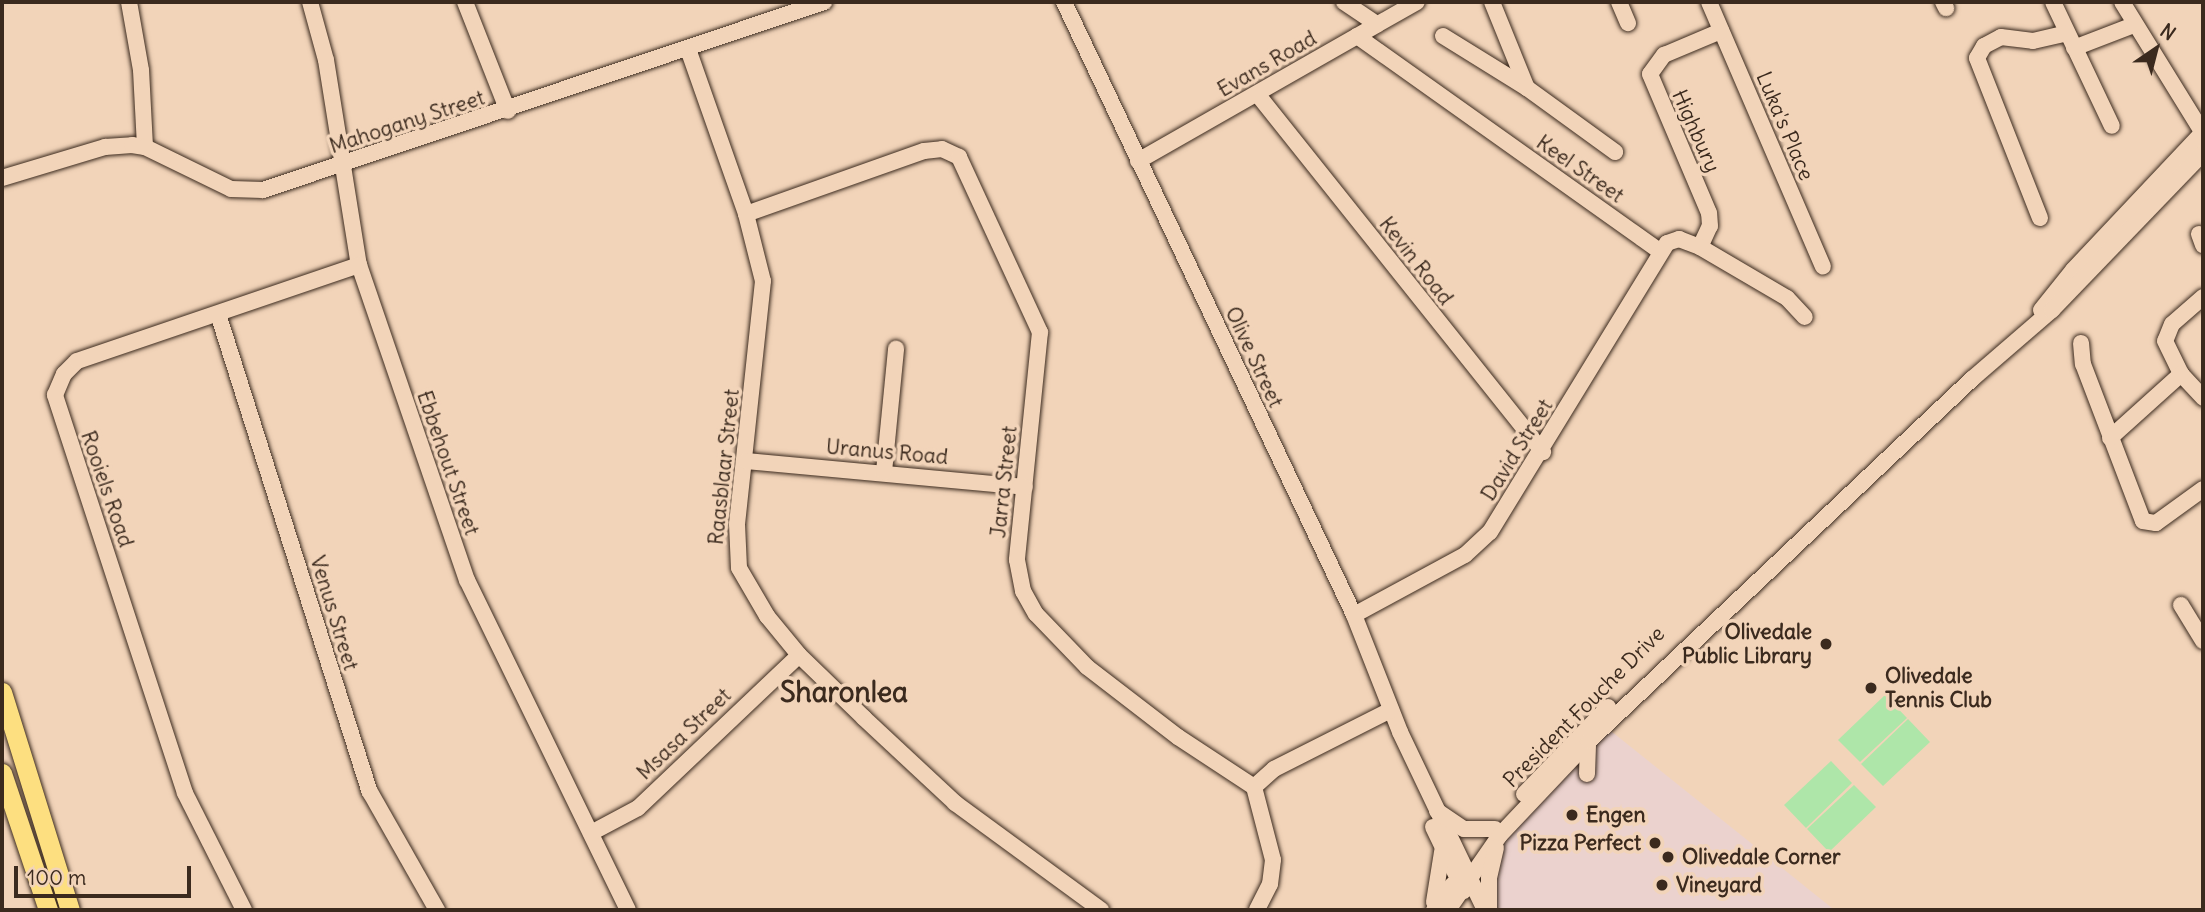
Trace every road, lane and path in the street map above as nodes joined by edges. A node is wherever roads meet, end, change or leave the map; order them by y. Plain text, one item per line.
1 (129, 2) edge
2 (310, 2) edge
3 (465, 2) edge
4 (824, 2) edge
5 (1064, 2) edge
6 (1344, 2) edge
7 (1415, 2) edge
8 (1492, 2) edge
9 (1619, 2) edge
10 (1709, 2) edge
11 (2053, 2) edge
12 (2122, 2) edge
13 (1628, 23) dead end
14 (1377, 24) junction
15 (2133, 24) junction
16 (1721, 31) junction
17 (1357, 36) junction
18 (1443, 36) dead end
19 (2071, 40) junction
20 (688, 49) junction
21 (1527, 88) junction
22 (1258, 95) junction
23 (508, 111) junction
24 (2112, 127) dead end
25 (2203, 132) edge
26 (145, 147) junction
27 (1615, 152) dead end
28 (2203, 153) edge
29 (1138, 161) junction
30 (340, 164) junction
31 (2203, 169) edge
32 (2, 178) edge
33 (2166, 193) junction
34 (746, 214) junction
35 (2040, 218) dead end
36 (1700, 247) junction
37 (1660, 251) junction
38 (359, 265) junction
39 (1823, 267) dead end
40 (2203, 297) edge
41 (219, 317) junction
42 (1805, 317) dead end
43 (2032, 324) junction
44 (2081, 343) dead end
45 (896, 349) dead end
46 (2181, 374) junction
47 (2203, 398) edge
48 (2110, 438) junction
49 (1543, 452) junction
50 (746, 461) junction
51 (1877, 469) junction
52 (884, 472) junction
53 (1024, 487) junction
54 (2203, 489) edge
55 (2181, 605) dead end
56 (1354, 615) junction
57 (2202, 636) edge
58 (799, 655) junction
59 (2, 692) edge
60 (1391, 710) junction
61 (1400, 732) junction
62 (1589, 741) junction
63 (2, 773) edge
64 (1587, 774) dead end
65 (1254, 787) junction
66 (1435, 809) junction
67 (1497, 832) junction
68 (591, 833) junction
69 (1443, 849) junction
70 (1463, 878) junction
71 (48, 910) edge
72 (70, 910) edge
73 (244, 910) edge
74 (437, 910) edge
75 (628, 910) edge
76 (1101, 910) edge
77 (1258, 910) edge
78 (1432, 910) edge
79 (1448, 910) edge
80 (1474, 910) edge
81 (1487, 910) edge

1 - 26 street
2 - 30 street, Ebbehout Street
3 - 23 street
4 - 20 street, Mahogany Street
5 - 29 street, Olive Street
6 - 14 street
7 - 14 street, Evans Road
8 - 21 street
9 - 13 street
10 - 16 street, Luka's Place
11 - 19 street
12 - 15 street
14 - 17 street, Evans Road
15 - 19 street
15 - 25 street
16 - 36 street, Highbury
16 - 39 street, Luka's Place
17 - 22 street, Evans Road
17 - 37 street, Keel Street
18 - 21 street
19 - 24 street
19 - 35 street
20 - 23 street, Mahogany Street
20 - 34 street, Raasblaar Street
21 - 27 street
22 - 29 street, Evans Road
22 - 49 street, Kevin Road
23 - 30 street, Mahogany Street
25 - 43 street, President Fouche Drive
26 - 30 street, Mahogany Street
26 - 32 street, Mahogany Street
28 - 33 street, President Fouche Drive
29 - 56 street, Olive Street
30 - 38 street, Ebbehout Street
31 - 33 street
33 - 43 street, President Fouche Drive
34 - 50 street, Raasblaar Street
34 - 53 street, Jarra Street
36 - 37 street
36 - 42 street
37 - 49 street, David Street
38 - 41 street, Rooiels Road
38 - 68 street, Ebbehout Street
40 - 46 street
41 - 73 street, Rooiels Road
41 - 74 street, Venus Street
43 - 51 street, President Fouche Drive
44 - 48 street
45 - 52 street
46 - 47 street
46 - 48 street
48 - 54 street
49 - 56 street, David Street
50 - 52 street, Uranus Road
50 - 58 street, Raasblaar Street
51 - 62 street, President Fouche Drive
51 - 67 street, President Fouche Drive
52 - 53 street, Uranus Road
53 - 65 street, Jarra Street
55 - 57 street
56 - 60 street, Olive Street
58 - 68 street, Msasa Street
58 - 76 street, Raasblaar Street
59 - 72 main road
60 - 61 street, Olive Street
60 - 65 street
61 - 66 street, Olive Street
61 - 69 street, Olive Street
62 - 64 street
62 - 67 street, President Fouche Drive
63 - 71 main road
65 - 77 street
66 - 67 street
66 - 70 street, Olive Street
67 - 70 street, President Fouche Drive
67 - 81 street
68 - 75 street, Ebbehout Street
69 - 70 street, Olive Street
69 - 78 street
70 - 78 street, President Fouche Drive
70 - 79 street, President Fouche Drive
70 - 80 street, Olive Street
70 - 81 street, Olive Street

